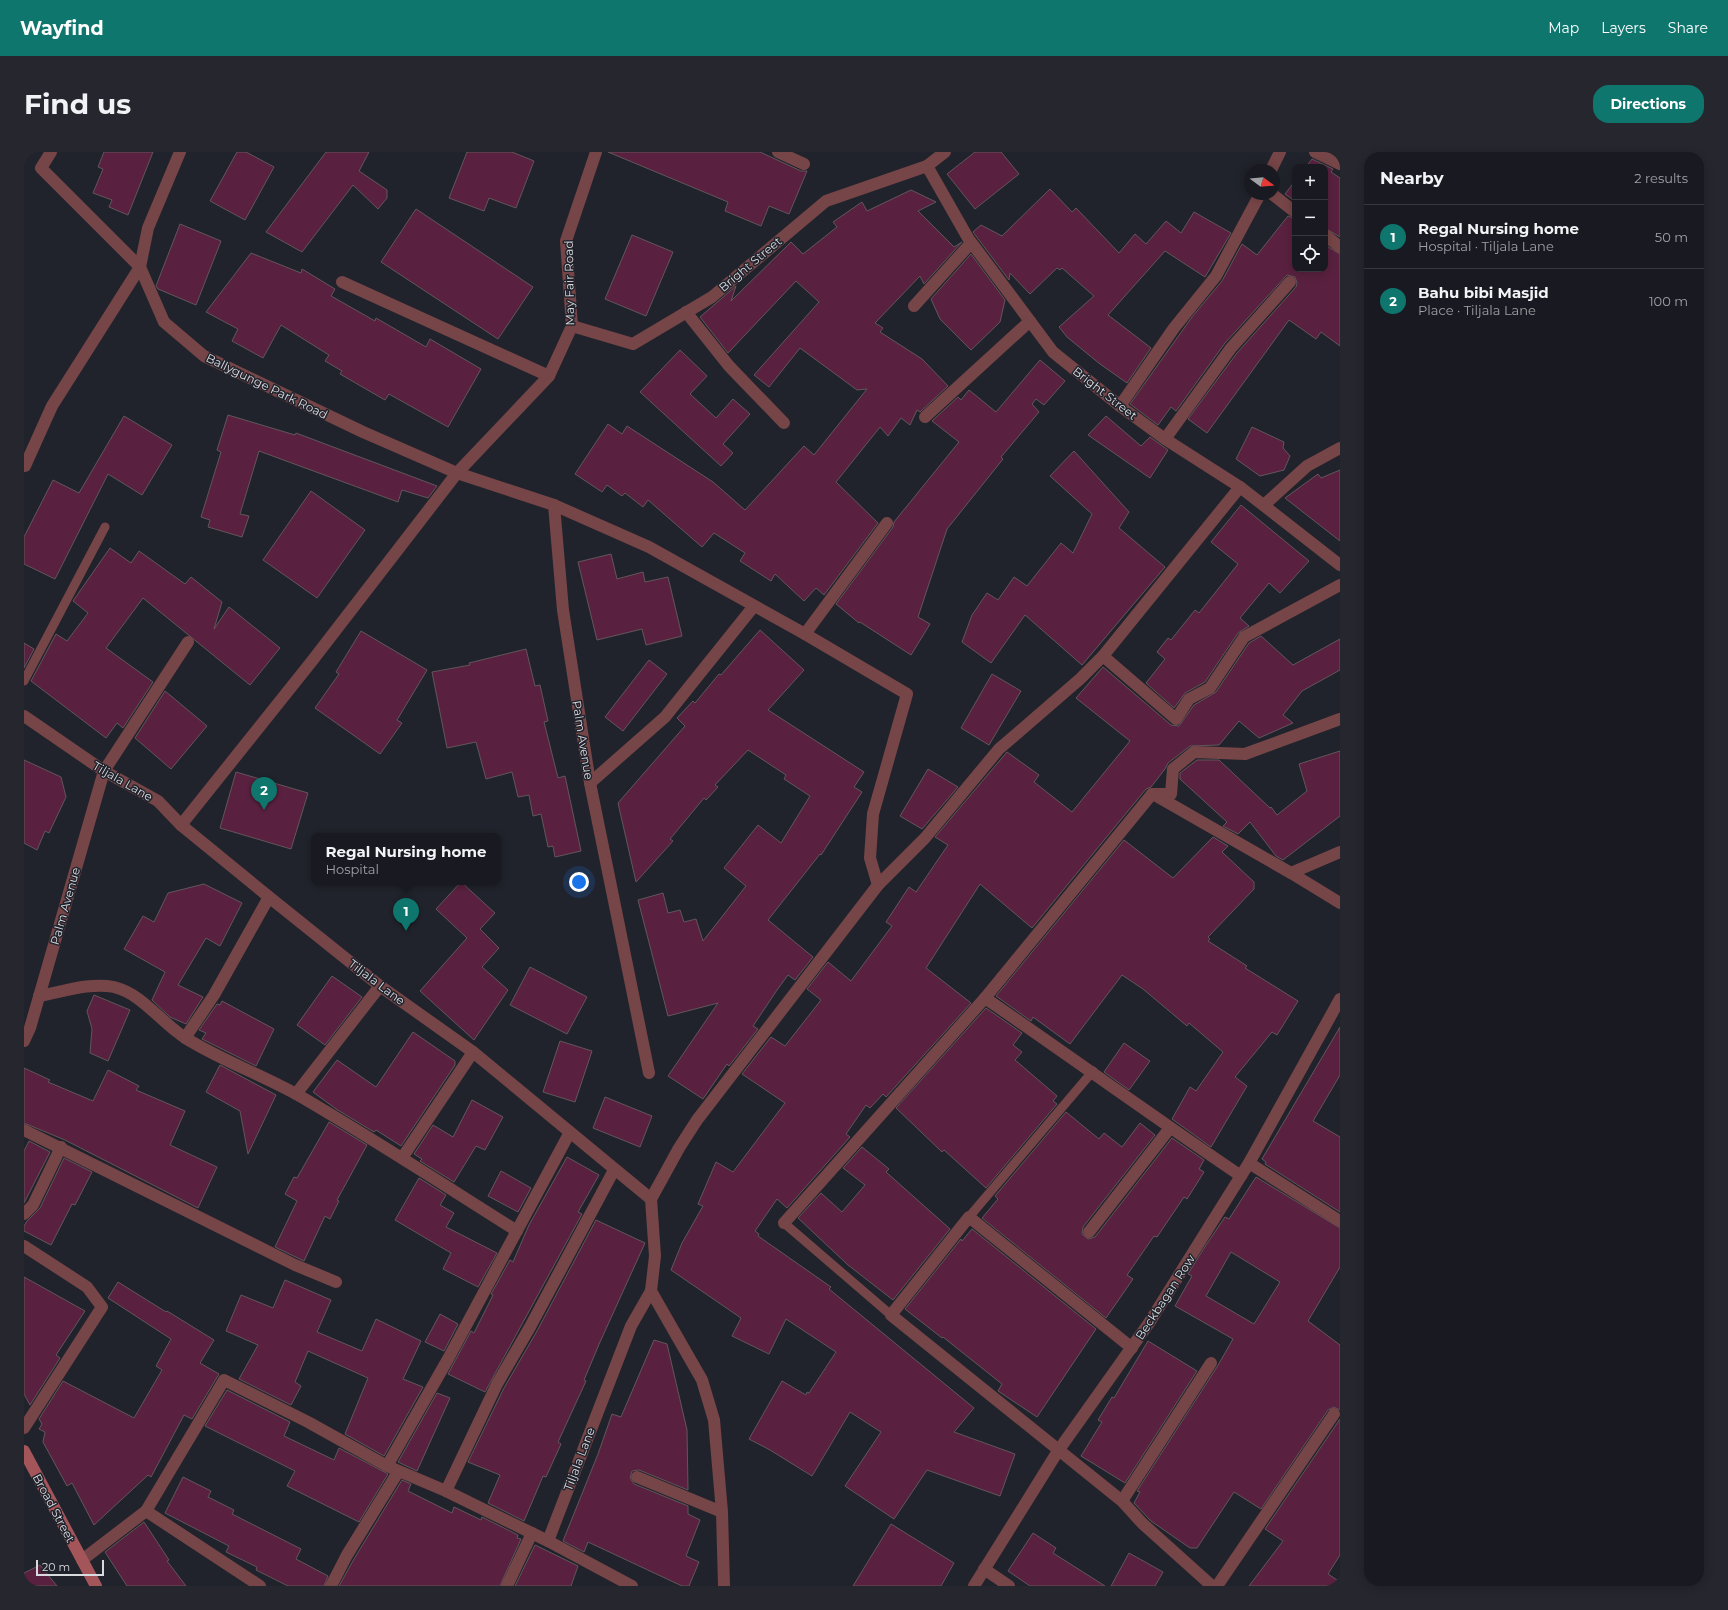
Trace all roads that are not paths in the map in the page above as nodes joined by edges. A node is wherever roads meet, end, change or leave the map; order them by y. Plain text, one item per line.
1 (51, 152) edge
2 (180, 152) edge
3 (596, 152) edge
4 (778, 152) edge
5 (945, 152) edge
6 (1280, 152) edge
7 (1315, 152) edge
8 (804, 164) dead end
9 (1274, 164) edge
10 (1340, 164) edge
11 (927, 166) junction
12 (1257, 200) edge
13 (1280, 200) edge
14 (1292, 210) edge
15 (1326, 236) edge
16 (971, 243) junction
17 (1340, 247) edge
18 (140, 266) junction
19 (342, 282) dead end
20 (1290, 282) dead end
21 (914, 306) dead end
22 (686, 312) junction
23 (1030, 321) junction
24 (572, 326) junction
25 (549, 376) junction
26 (1120, 406) junction
27 (925, 417) dead end
28 (784, 423) dead end
29 (1165, 439) junction
30 (1340, 448) edge
31 (25, 466) edge
32 (457, 473) junction
33 (1240, 487) junction
34 (554, 505) junction
35 (1264, 505) junction
36 (887, 524) dead end
37 (105, 527) dead end
38 (1340, 565) edge
39 (1340, 585) edge
40 (754, 606) junction
41 (805, 634) junction
42 (188, 642) dead end
43 (1103, 656) junction
44 (24, 681) edge
45 (24, 716) edge
46 (1340, 719) edge
47 (104, 771) junction
48 (590, 783) junction
49 (1152, 794) junction
50 (181, 824) junction
51 (1340, 852) edge
52 (1291, 873) junction
53 (878, 885) junction
54 (269, 897) junction
55 (1340, 904) edge
56 (380, 986) junction
57 (39, 996) junction
58 (986, 998) junction
59 (1340, 999) edge
60 (185, 1038) junction
61 (24, 1041) edge
62 (473, 1052) junction
63 (1093, 1071) junction
64 (649, 1073) dead end
65 (296, 1094) junction
66 (1170, 1128) junction
67 (24, 1130) edge
68 (570, 1132) junction
69 (61, 1147) junction
70 (402, 1158) junction
71 (1249, 1163) junction
72 (614, 1170) junction
73 (1241, 1176) junction
74 (651, 1199) junction
75 (24, 1214) edge
76 (970, 1217) junction
77 (1340, 1221) edge
78 (784, 1223) joint
79 (517, 1231) junction
80 (1089, 1232) dead end
81 (24, 1246) edge
82 (336, 1282) dead end
83 (651, 1291) junction
84 (891, 1315) junction
85 (1132, 1348) junction
86 (1211, 1363) dead end
87 (1334, 1414) dead end
88 (24, 1428) edge
89 (24, 1451) edge
90 (1058, 1451) junction
91 (392, 1469) junction
92 (637, 1477) dead end
93 (446, 1491) junction
94 (1122, 1501) junction
95 (146, 1511) junction
96 (722, 1512) junction
97 (532, 1533) junction
98 (548, 1541) junction
99 (82, 1560) junction
100 (984, 1569) junction
101 (96, 1586) edge
102 (260, 1586) edge
103 (331, 1586) edge
104 (507, 1586) edge
105 (632, 1586) edge
106 (724, 1586) edge
107 (974, 1586) edge
108 (1009, 1586) edge
109 (1212, 1586) edge
110 (1217, 1586) edge

1 - 18 street
2 - 18 street
3 - 24 street, May Fair Road
4 - 8 street
5 - 11 street, Bright Street
6 - 9 street
7 - 10 street
11 - 16 street, Bright Street
11 - 22 street, Bright Street
12 - 26 street
13 - 14 street
15 - 17 street
16 - 21 street
16 - 23 street, Bright Street
18 - 31 street
18 - 32 street, Ballygunge Park Road
19 - 25 street
20 - 29 street
22 - 24 street, Bright Street
22 - 28 street
23 - 26 street, Bright Street
23 - 27 street
24 - 25 street, May Fair Road
25 - 32 street, May Fair Road
26 - 29 street, Bright Street
29 - 33 street, Bright Street
30 - 35 street
32 - 34 street
32 - 50 street, May Fair Road
33 - 35 street, Bright Street
33 - 43 street
34 - 40 street
34 - 48 street, Palm Avenue
35 - 38 street, Bright Street
36 - 41 street
37 - 44 lane
39 - 43 street
40 - 41 street
40 - 48 street
41 - 53 street
42 - 47 street, Palm Avenue
43 - 53 street
45 - 47 street, Tiljala Lane
46 - 49 street
47 - 50 street, Tiljala Lane
47 - 57 street, Palm Avenue
48 - 64 street, Palm Avenue
49 - 52 street
49 - 58 street
50 - 54 street, Tiljala Lane
51 - 52 street
52 - 55 street
53 - 74 street
54 - 56 street, Tiljala Lane
54 - 60 street
56 - 62 street, Tiljala Lane
56 - 65 street
57 - 60 street
57 - 61 street, Palm Avenue
58 - 63 street
58 - 78 street
59 - 71 street, Beckbagan Row
60 - 65 street
62 - 68 street, Tiljala Lane
62 - 70 street
63 - 66 street
63 - 76 lane
65 - 70 street
66 - 73 street
66 - 80 street
67 - 69 street
68 - 72 street, Tiljala Lane
68 - 79 street
69 - 75 street
69 - 82 street
70 - 79 street
71 - 73 street, Beckbagan Row
71 - 77 street
72 - 74 street, Tiljala Lane
72 - 93 street
73 - 85 street, Beckbagan Row
74 - 83 street, Tiljala Lane
76 - 84 street
76 - 85 street
78 - 84 lane
79 - 91 street
81 - 88 street
83 - 96 street
83 - 98 street, Tiljala Lane
84 - 90 street
85 - 90 street, Beckbagan Row
86 - 94 street
87 - 110 street
89 - 99 street, Broad Street
90 - 94 street
90 - 100 street, Beckbagan Row
91 - 93 street
91 - 95 street
91 - 103 street
92 - 96 street
93 - 97 street
94 - 109 street
95 - 99 street
95 - 102 street
96 - 106 street
97 - 98 street
97 - 104 street
98 - 105 street
99 - 101 street, Broad Street
100 - 107 street, Beckbagan Row
100 - 108 street

